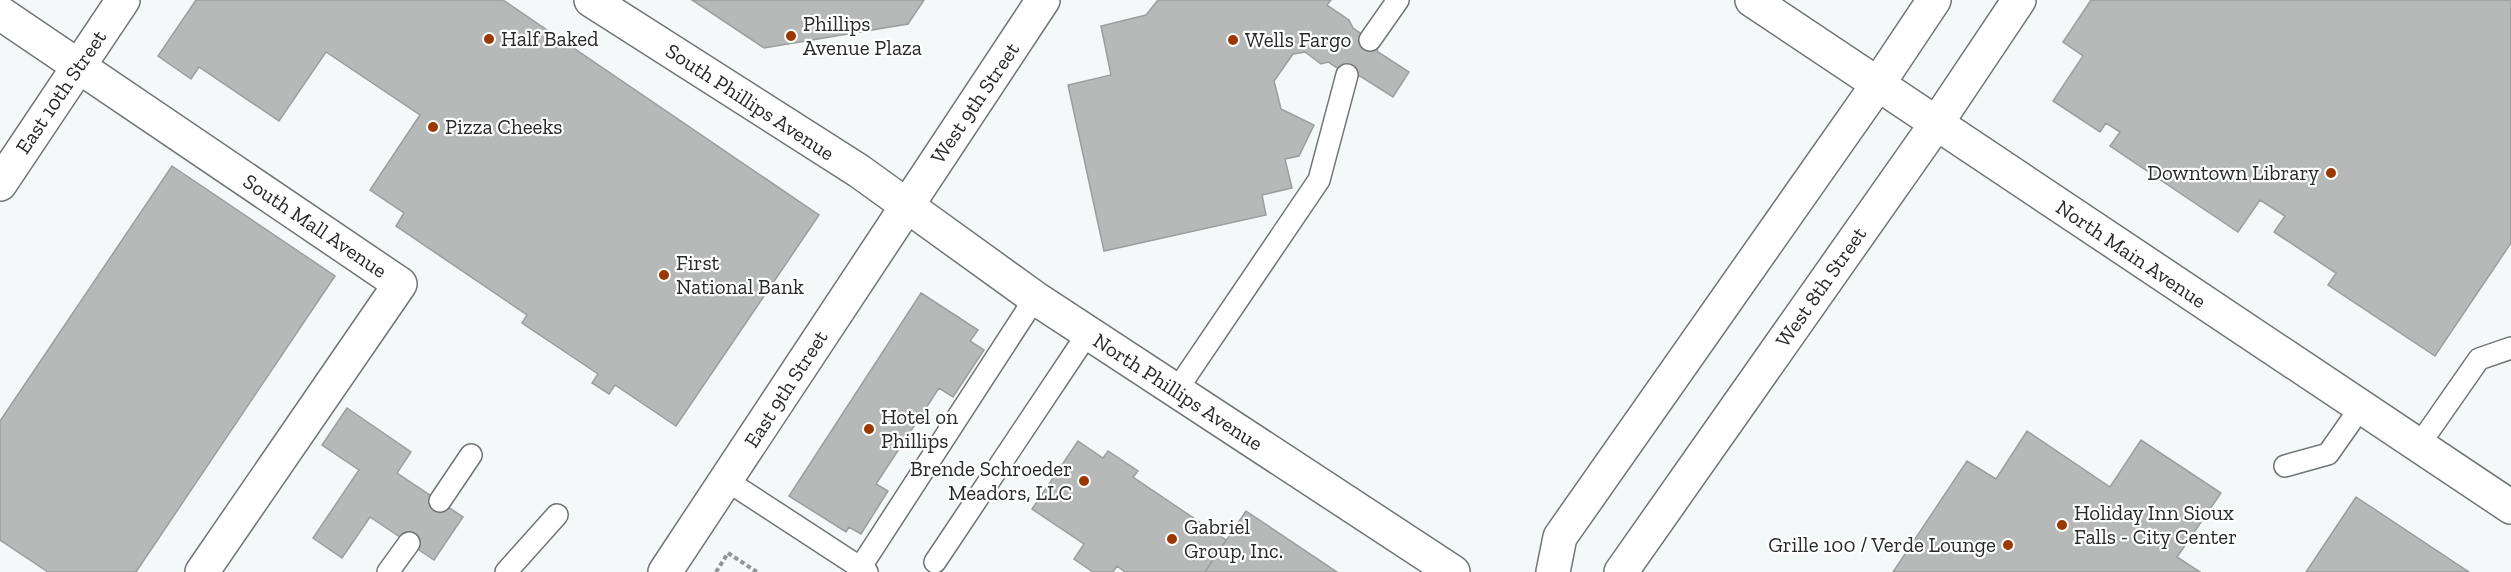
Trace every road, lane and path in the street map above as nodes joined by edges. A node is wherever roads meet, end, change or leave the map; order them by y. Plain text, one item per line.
1 (123, 0) edge
2 (591, 0) edge
3 (1043, 0) edge
4 (1398, 0) edge
5 (1752, 0) edge
6 (1934, 0) edge
7 (2019, 0) edge
8 (0, 13) edge
9 (1370, 40) dead end
10 (79, 66) junction
11 (1347, 75) dead end
12 (1878, 84) junction
13 (1936, 124) junction
14 (0, 184) edge
15 (906, 206) junction
16 (1035, 298) junction
17 (1088, 333) junction
18 (2511, 348) edge
19 (1176, 391) junction
20 (2361, 407) junction
21 (2419, 445) junction
22 (471, 455) dead end
23 (2285, 466) dead end
24 (726, 480) junction
25 (440, 501) dead end
26 (2511, 507) edge
27 (557, 515) dead end
28 (409, 543) dead end
29 (935, 562) dead end
30 (863, 570) edge
31 (202, 572) edge
32 (388, 572) edge
33 (506, 572) edge
34 (665, 572) edge
35 (716, 572) edge
36 (757, 572) edge
37 (1453, 572) edge
38 (1553, 572) edge
39 (1621, 572) edge

1 - 10 street, East 10th Street
2 - 15 street, South Phillips Avenue
3 - 15 street, West 9th Street
4 - 9 lane
5 - 12 street, North Main Avenue
6 - 12 street
7 - 13 street, West 8th Street
8 - 10 street, South Mall Avenue
10 - 14 street, East 10th Street
10 - 31 street, South Mall Avenue
11 - 19 lane
12 - 13 street, North Main Avenue
12 - 38 street
13 - 20 street, North Main Avenue
13 - 39 street, West 8th Street
15 - 16 street, North Phillips Avenue
15 - 24 street, East 9th Street
16 - 17 street, North Phillips Avenue
16 - 30 lane
17 - 19 street, North Phillips Avenue
17 - 29 lane
18 - 21 lane
19 - 37 street, North Phillips Avenue
20 - 21 street, North Main Avenue
20 - 23 lane
21 - 26 street, North Main Avenue
22 - 25 lane
24 - 30 lane
24 - 34 street, East 9th Street
27 - 33 lane
28 - 32 lane
35 - 36 path

